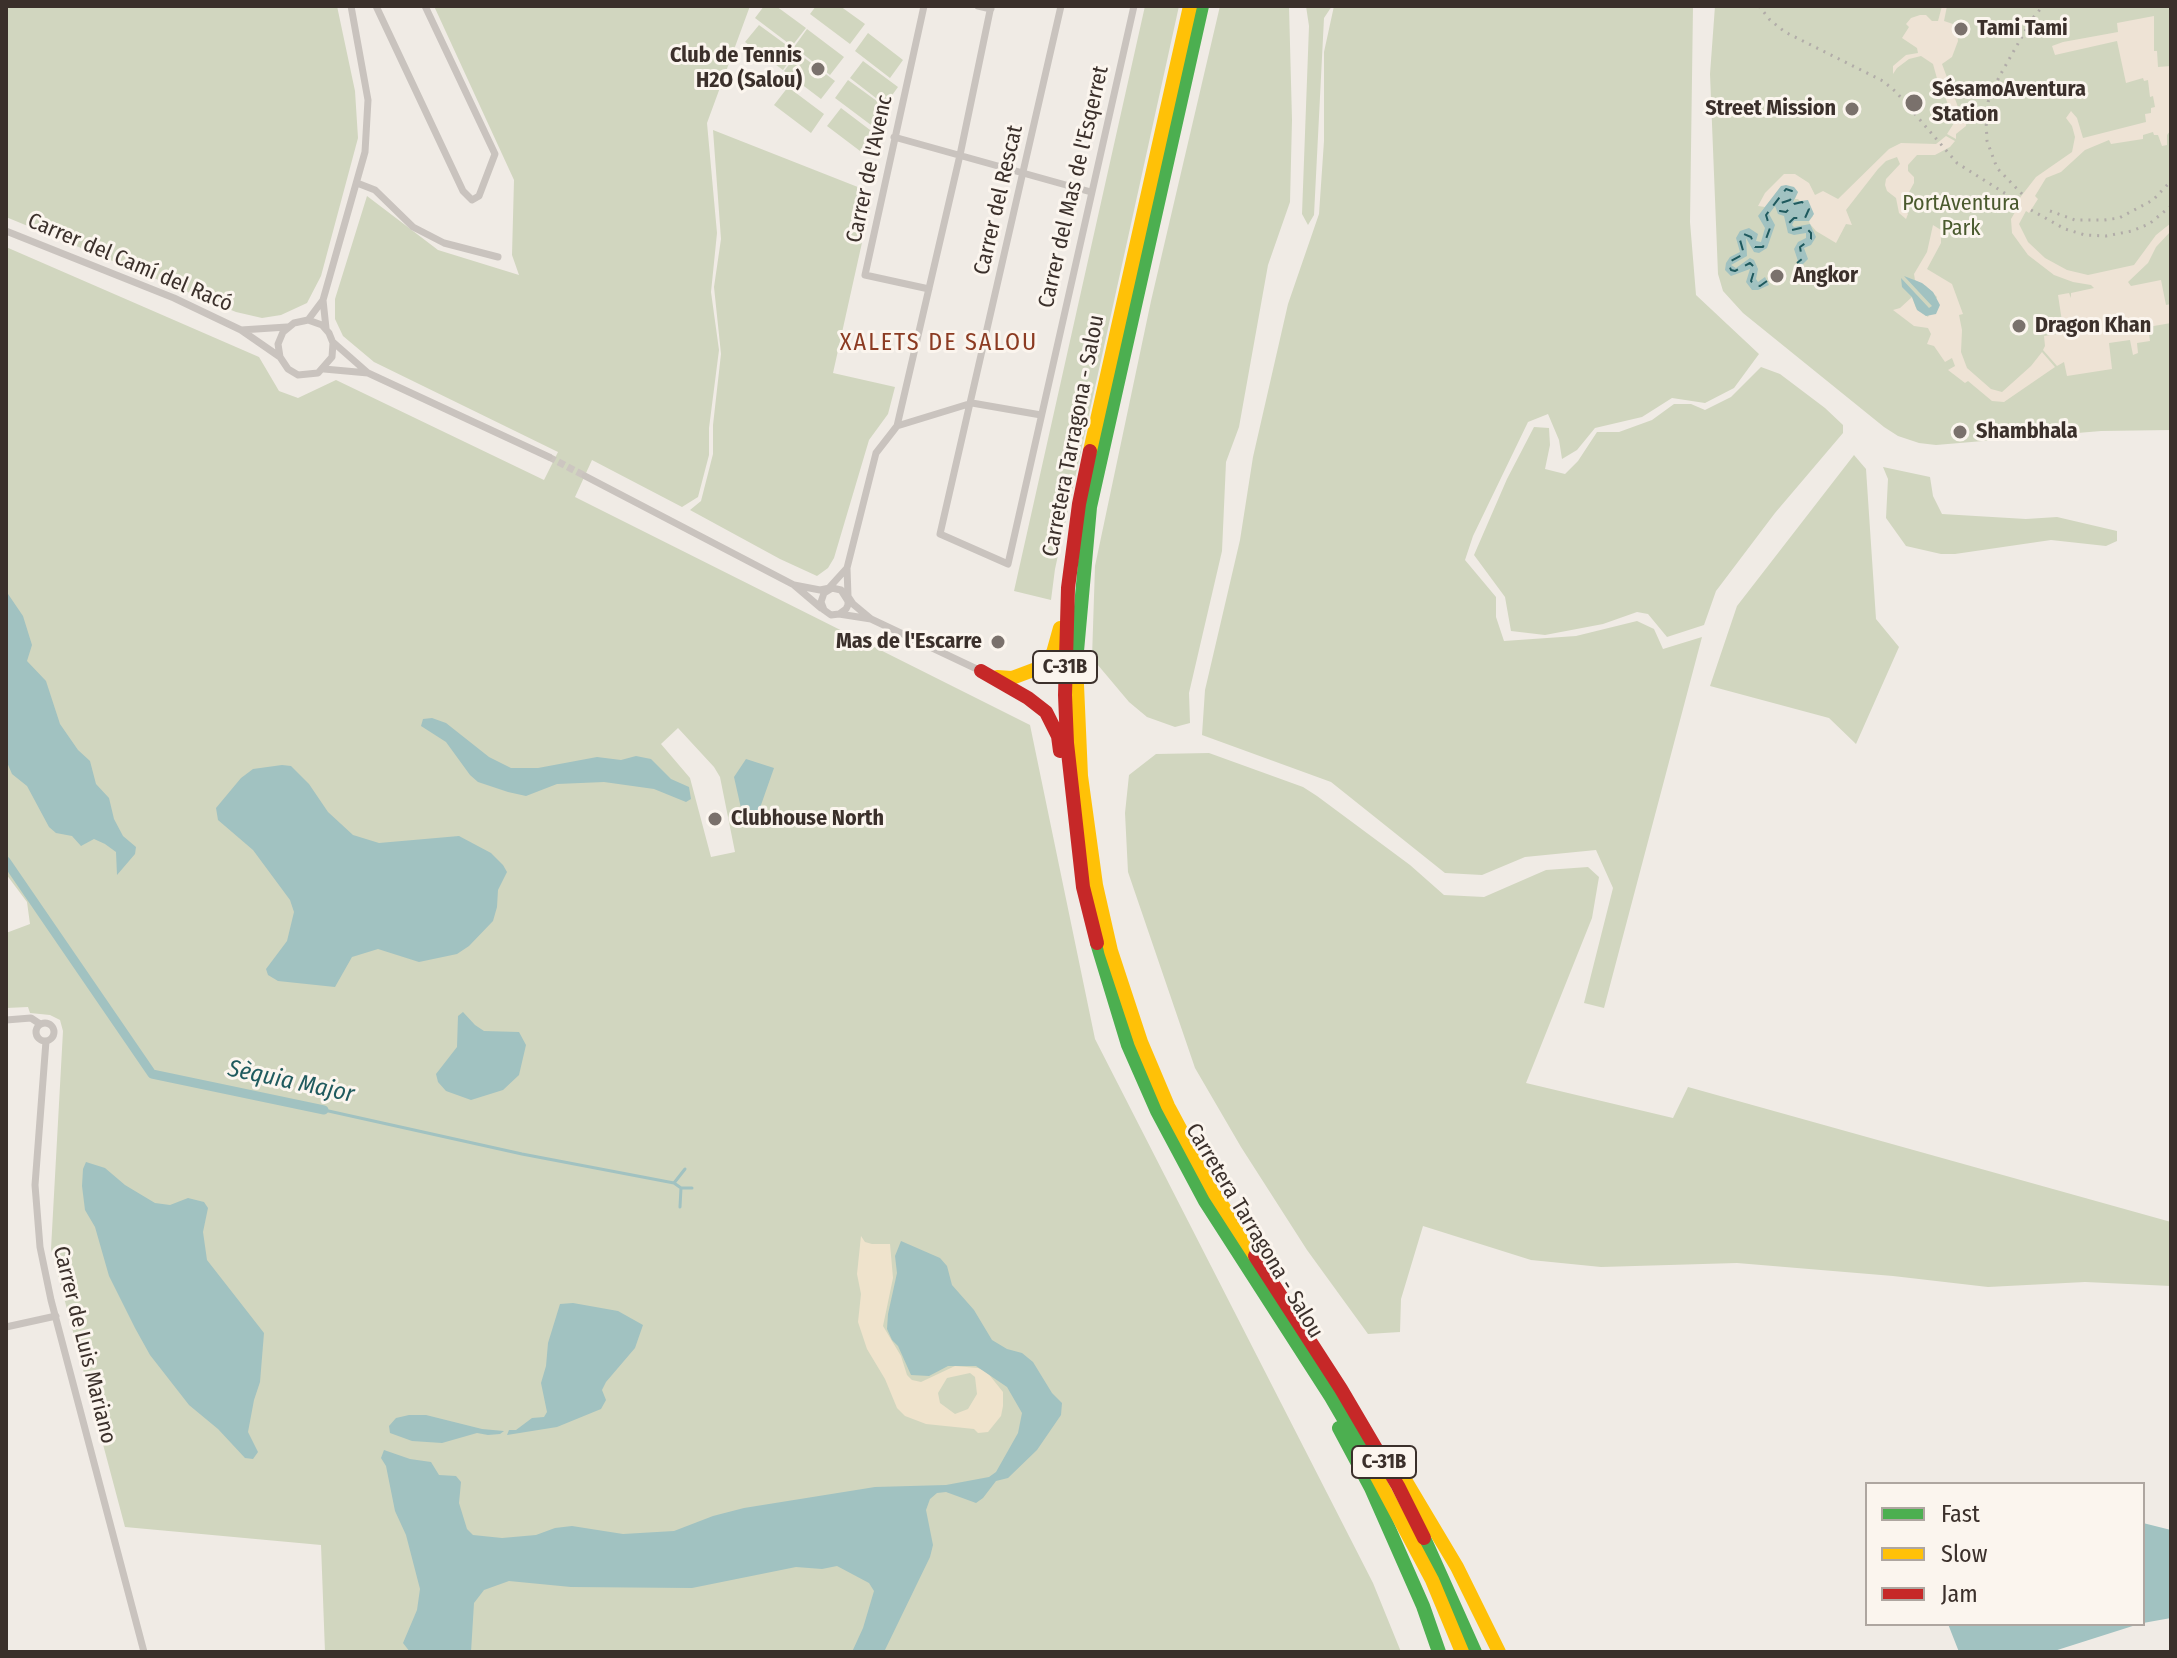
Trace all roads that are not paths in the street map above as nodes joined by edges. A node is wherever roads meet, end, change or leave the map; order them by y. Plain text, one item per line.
1 (351, 6) edge
2 (376, 6) edge
3 (425, 6) edge
4 (924, 6) edge
5 (978, 6) edge
6 (1061, 6) edge
7 (1134, 6) edge
8 (1190, 6) edge
9 (1202, 6) edge
10 (991, 8) edge
11 (894, 137) junction
12 (960, 155) junction
13 (1024, 173) junction
14 (357, 183) junction
15 (1091, 192) junction
16 (6, 231) edge
17 (498, 257) dead end
18 (929, 289) junction
19 (323, 300) junction
20 (308, 320) junction
21 (287, 327) junction
22 (326, 328) junction
23 (241, 330) junction
24 (333, 343) junction
25 (280, 357) junction
26 (324, 369) junction
27 (368, 373) junction
28 (972, 403) junction
29 (1041, 415) junction
30 (897, 426) junction
31 (549, 457) tunnel mouth
32 (585, 476) tunnel mouth
33 (1008, 564) joint
34 (847, 568) junction
35 (794, 585) junction
36 (1068, 588) junction
37 (829, 589) junction
38 (847, 597) junction
39 (824, 610) junction
40 (839, 614) junction
41 (871, 619) junction
42 (981, 671) junction
43 (1076, 831) junction
44 (6, 1020) edge
45 (40, 1024) junction
46 (46, 1041) junction
47 (1272, 1282) junction
48 (1267, 1298) junction
49 (56, 1316) junction
50 (6, 1327) edge
51 (144, 1652) edge
52 (1439, 1652) edge
53 (1462, 1652) edge
54 (1475, 1652) edge
55 (1499, 1652) edge

1 - 14 street
2 - 3 street
4 - 11 street, Carrer de l'Avenc
5 - 10 street
6 - 13 street, Carrer del Rescat
7 - 15 street, Carrer del Mas de l'Esqerret
8 - 36 highway, Carretera Tarragona - Salou / C-31B
9 - 47 highway, Carretera Tarragona - Salou / C-31B
10 - 12 street
11 - 12 street
11 - 18 street, Carrer de l'Avenc
12 - 13 street
12 - 18 street
13 - 15 street
13 - 28 street, Carrer del Rescat
14 - 17 street
14 - 19 street
15 - 29 street, Carrer del Mas de l'Esqerret
16 - 23 street, Carrer del Camí del Racó
18 - 30 street
19 - 20 street
19 - 22 street
20 - 21 street
20 - 22 street
21 - 23 street, Carrer del Camí del Racó
21 - 25 street
22 - 24 street
23 - 25 street, Carrer del Camí del Racó
24 - 26 street
24 - 27 street
25 - 26 street
26 - 27 street
27 - 31 street
28 - 29 street
28 - 30 street
28 - 33 street, Carrer del Rescat
29 - 33 street, Carrer del Mas de l'Esqerret
30 - 34 street
32 - 35 street
34 - 37 street
34 - 38 street
35 - 37 street
35 - 39 street
36 - 42 highway
36 - 43 highway, Carretera Tarragona - Salou / C-31B
37 - 38 street
37 - 39 street
38 - 40 street
38 - 41 street
39 - 40 street
40 - 41 street
41 - 42 street
42 - 43 highway
43 - 48 highway, Carretera Tarragona - Salou / C-31B
44 - 45 street
45 - 46 street
45 - 46 street
46 - 49 street, Carrer de Luis Mariano
47 - 54 highway, Carretera Tarragona - Salou / C-31B
47 - 55 highway
48 - 52 highway
48 - 53 highway, Carretera Tarragona - Salou / C-31B
49 - 50 street
49 - 51 street, Carrer de Luis Mariano

